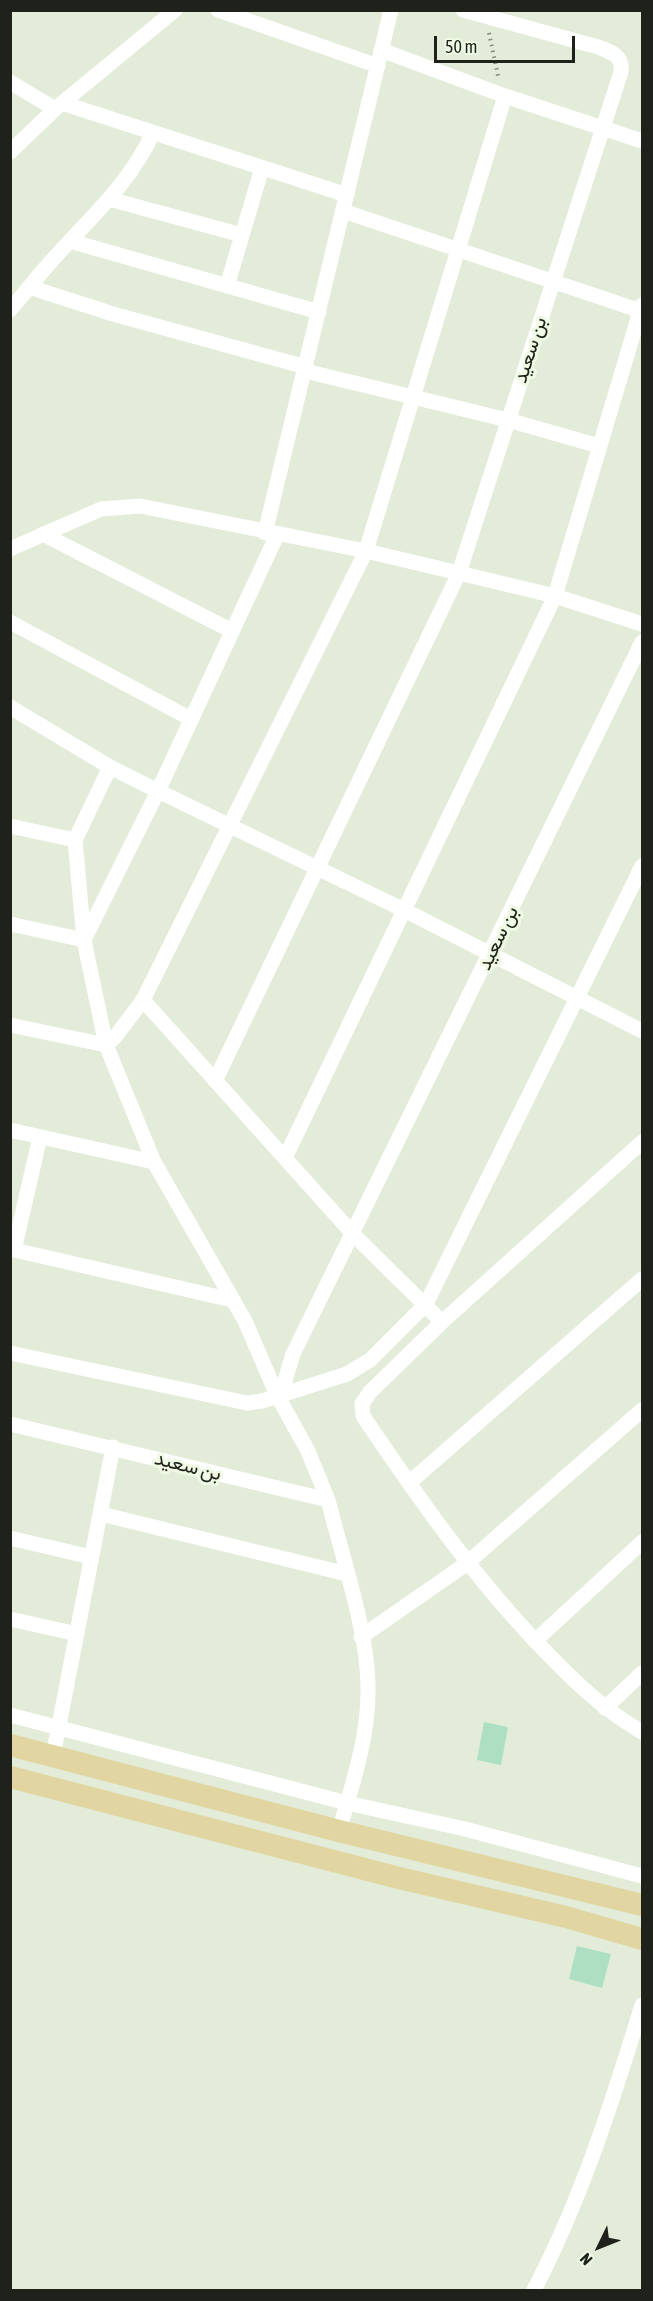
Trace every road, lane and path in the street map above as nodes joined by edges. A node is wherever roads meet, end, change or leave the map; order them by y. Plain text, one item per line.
1 (175, 10) edge
2 (218, 10) edge
3 (391, 10) edge
4 (463, 10) edge
5 (485, 14) edge
6 (381, 50) junction
7 (378, 66) junction
8 (10, 82) edge
9 (505, 96) junction
10 (59, 106) junction
11 (601, 127) junction
12 (153, 133) junction
13 (642, 141) edge
14 (10, 152) edge
15 (262, 168) junction
16 (347, 195) junction
17 (109, 199) junction
18 (343, 211) junction
19 (242, 236) junction
20 (70, 241) junction
21 (458, 249) junction
22 (552, 281) junction
23 (227, 286) junction
24 (29, 287) junction
25 (641, 308) edge
26 (10, 309) edge
27 (319, 312) junction
28 (305, 369) junction
29 (413, 398) junction
30 (508, 420) junction
31 (599, 446) junction
32 (44, 534) junction
33 (271, 534) junction
34 (11, 548) edge
35 (366, 551) junction
36 (459, 573) junction
37 (555, 596) junction
38 (10, 622) edge
39 (642, 624) edge
40 (232, 631) junction
41 (642, 642) edge
42 (10, 707) edge
43 (191, 719) junction
44 (110, 767) junction
45 (158, 791) junction
46 (232, 825) junction
47 (10, 826) edge
48 (75, 840) junction
49 (642, 866) edge
50 (317, 868) junction
51 (404, 910) junction
52 (10, 924) edge
53 (84, 940) junction
54 (490, 954) junction
55 (577, 998) junction
56 (143, 1000) junction
57 (10, 1025) edge
58 (642, 1030) edge
59 (106, 1045) junction
60 (215, 1081) junction
61 (10, 1130) edge
62 (40, 1137) junction
63 (642, 1142) edge
64 (285, 1158) junction
65 (154, 1162) junction
66 (353, 1234) junction
67 (12, 1250) edge
68 (642, 1279) edge
69 (232, 1300) junction
70 (426, 1304) junction
71 (442, 1322) junction
72 (10, 1353) edge
73 (279, 1395) junction
74 (642, 1410) edge
75 (10, 1424) edge
76 (113, 1447) junction
77 (408, 1484) junction
78 (328, 1500) junction
79 (101, 1514) junction
80 (10, 1539) edge
81 (642, 1542) edge
82 (91, 1557) junction
83 (466, 1564) junction
84 (347, 1574) junction
85 (10, 1619) edge
86 (77, 1634) junction
87 (361, 1637) junction
88 (535, 1641) junction
89 (642, 1673) edge
90 (605, 1708) junction
91 (10, 1715) edge
92 (58, 1727) junction
93 (642, 1732) edge
94 (10, 1745) edge
95 (52, 1756) junction
96 (10, 1778) edge
97 (347, 1803) junction
98 (339, 1831) junction
99 (642, 1876) edge
100 (642, 1905) edge
101 (642, 1939) edge
102 (642, 2005) edge
103 (534, 2290) edge

1 - 10 street
2 - 7 street
3 - 6 street
4 - 5 street
5 - 9 path
5 - 11 street, بن سعيد
6 - 7 street
6 - 9 street
7 - 16 street
8 - 10 street
9 - 11 street
9 - 21 street
10 - 12 street
10 - 14 street
11 - 13 street
11 - 22 street, بن سعيد
12 - 15 street
12 - 17 street
15 - 16 street
15 - 19 street
16 - 18 street
17 - 19 street
17 - 20 street
18 - 21 street
18 - 27 street
19 - 23 street
20 - 23 street
20 - 24 street
21 - 22 street
21 - 29 street
22 - 25 street
22 - 30 street, بن سعيد
23 - 27 street
24 - 26 street
24 - 28 street
25 - 31 street
27 - 28 street
28 - 29 street
28 - 33 street
29 - 30 street
29 - 35 street
30 - 31 street
30 - 36 street, بن سعيد
31 - 37 street
32 - 33 street
32 - 34 street
32 - 40 street
33 - 35 street
33 - 40 street
35 - 36 street
35 - 46 street
36 - 37 street
36 - 50 street, بن سعيد
37 - 39 street
37 - 51 street
38 - 43 street
40 - 43 street
41 - 54 street, بن سعيد
42 - 44 street
43 - 45 street
44 - 45 street
44 - 48 street
45 - 46 street
45 - 53 street
46 - 50 street
46 - 56 street
47 - 48 street
48 - 53 street
49 - 55 street
50 - 51 street
50 - 60 street, بن سعيد
51 - 54 street
51 - 64 street
52 - 53 street
53 - 59 street
54 - 55 street
54 - 66 street, بن سعيد
55 - 58 street
55 - 70 street
56 - 59 street
56 - 60 street
57 - 59 street
59 - 65 street
60 - 64 street
61 - 62 street
62 - 65 street
62 - 67 street
63 - 71 street
64 - 66 street
65 - 69 street
66 - 70 street
66 - 73 street, بن سعيد
67 - 69 street
68 - 77 street
69 - 73 street
70 - 71 street
70 - 73 street
71 - 77 street
72 - 73 street
73 - 78 street
74 - 83 street
75 - 76 street, بن سعيد
76 - 78 street, بن سعيد
76 - 79 street
77 - 83 street
78 - 84 street
79 - 82 street
79 - 84 street
80 - 82 street
81 - 88 street
82 - 86 street
83 - 87 street
83 - 88 street
84 - 87 street
85 - 86 street
86 - 92 street
87 - 97 street
88 - 90 street
89 - 90 street
90 - 93 street
91 - 92 street
92 - 95 street
92 - 97 street
94 - 95 main road
95 - 98 main road
96 - 101 main road
97 - 98 street
97 - 99 street
98 - 100 main road
102 - 103 street

